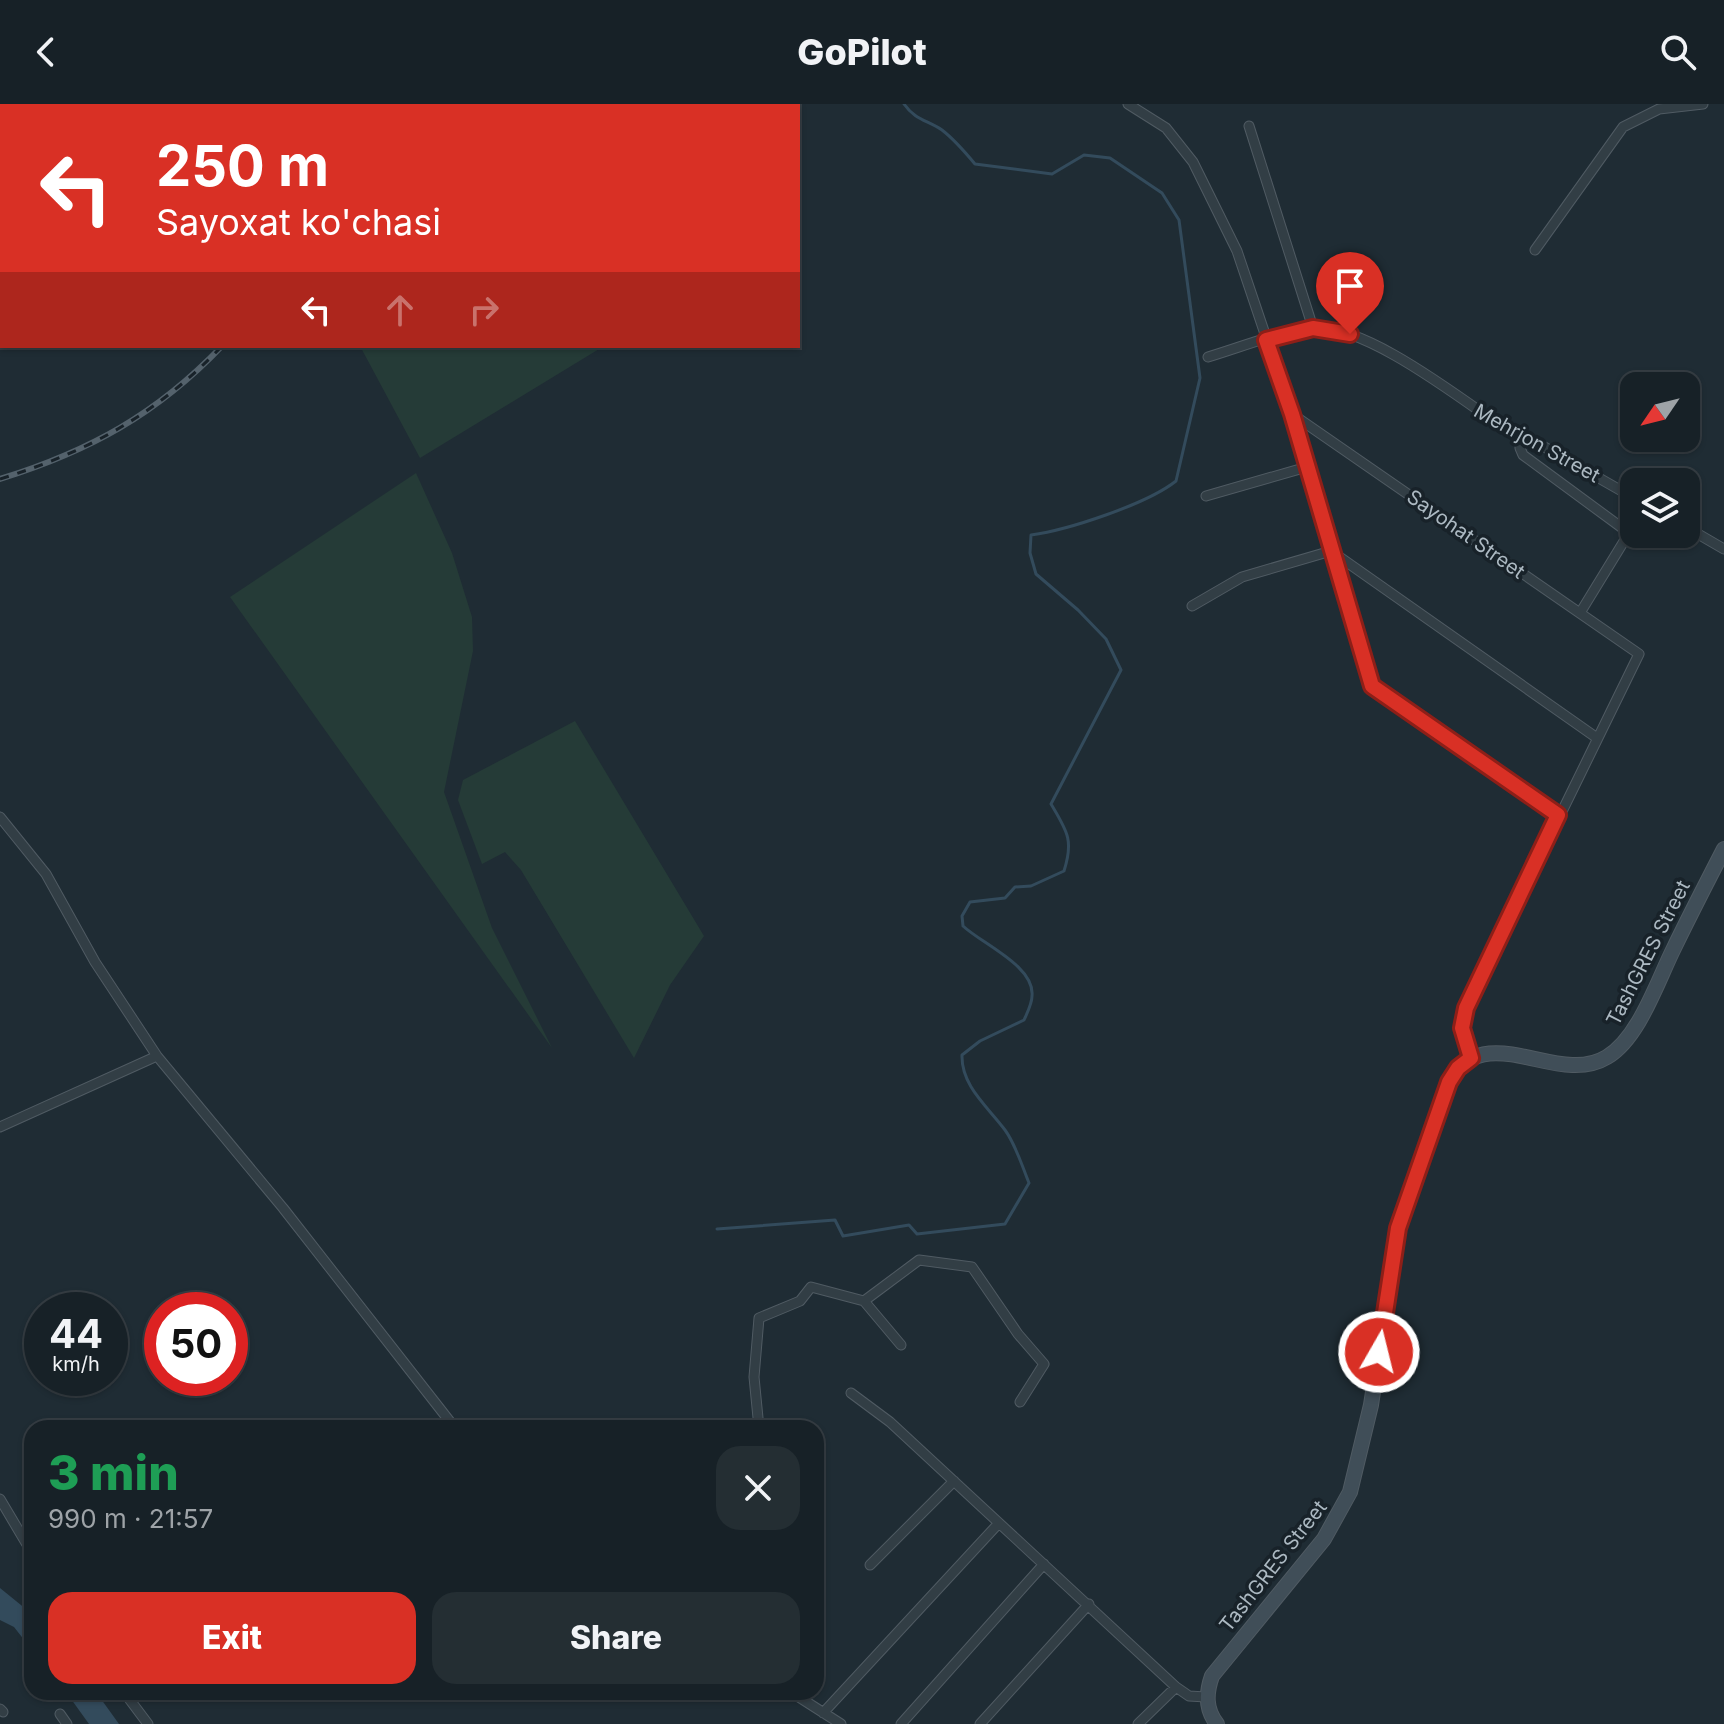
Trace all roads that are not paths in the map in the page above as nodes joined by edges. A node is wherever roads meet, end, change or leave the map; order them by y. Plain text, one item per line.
1 (1128, 104) edge
2 (1703, 104) edge
3 (1249, 126) dead end
4 (1535, 250) dead end
5 (1313, 328) junction
6 (1266, 340) junction
7 (1208, 357) dead end
8 (1292, 414) junction
9 (1520, 436) junction
10 (1307, 467) junction
11 (1620, 490) edge
12 (1206, 496) dead end
13 (1700, 535) edge
14 (1724, 549) edge
15 (1331, 551) junction
16 (1192, 606) dead end
17 (1580, 613) junction
18 (1597, 738) junction
19 (1558, 815) junction
20 (0, 817) edge
21 (1724, 849) edge
22 (157, 1056) junction
23 (1471, 1058) junction
24 (0, 1127) edge
25 (864, 1301) junction
26 (901, 1345) dead end
27 (851, 1393) dead end
28 (1020, 1402) dead end
29 (449, 1420) edge
30 (758, 1420) edge
31 (954, 1481) junction
32 (0, 1499) edge
33 (999, 1523) junction
34 (24, 1540) edge
35 (1044, 1564) junction
36 (870, 1565) dead end
37 (1089, 1604) junction
38 (1176, 1687) junction
39 (1206, 1697) junction
40 (130, 1700) edge
41 (803, 1700) edge
42 (823, 1713) junction
43 (60, 1714) dead end
44 (67, 1724) edge
45 (148, 1724) edge
46 (841, 1724) edge
47 (901, 1724) edge
48 (980, 1724) edge
49 (1138, 1724) edge
50 (1217, 1724) edge

1 - 6 street
2 - 4 street
3 - 5 street
5 - 6 street, Mehrjon Street
5 - 9 street, Mehrjon Street
6 - 7 street, Mehrjon Street
6 - 8 street
8 - 10 street
8 - 17 street, Sayohat Street
9 - 11 street, Mehrjon Street
9 - 17 street
10 - 12 street
10 - 15 street
13 - 14 street
15 - 16 street
15 - 18 street
15 - 19 street
17 - 18 street, Sayohat Street
18 - 19 street
19 - 23 street
20 - 22 street
21 - 23 main road, TashGRES Street
22 - 24 street
22 - 29 street
23 - 39 main road, TashGRES Street
25 - 26 street
25 - 28 street
25 - 30 street
27 - 31 street
31 - 33 street
31 - 36 street
32 - 34 street
33 - 35 street
33 - 42 street
35 - 37 street
35 - 47 street
37 - 38 street
37 - 48 street
38 - 39 street
38 - 49 street
39 - 50 main road
40 - 45 street
41 - 42 street
42 - 46 street
43 - 44 street

